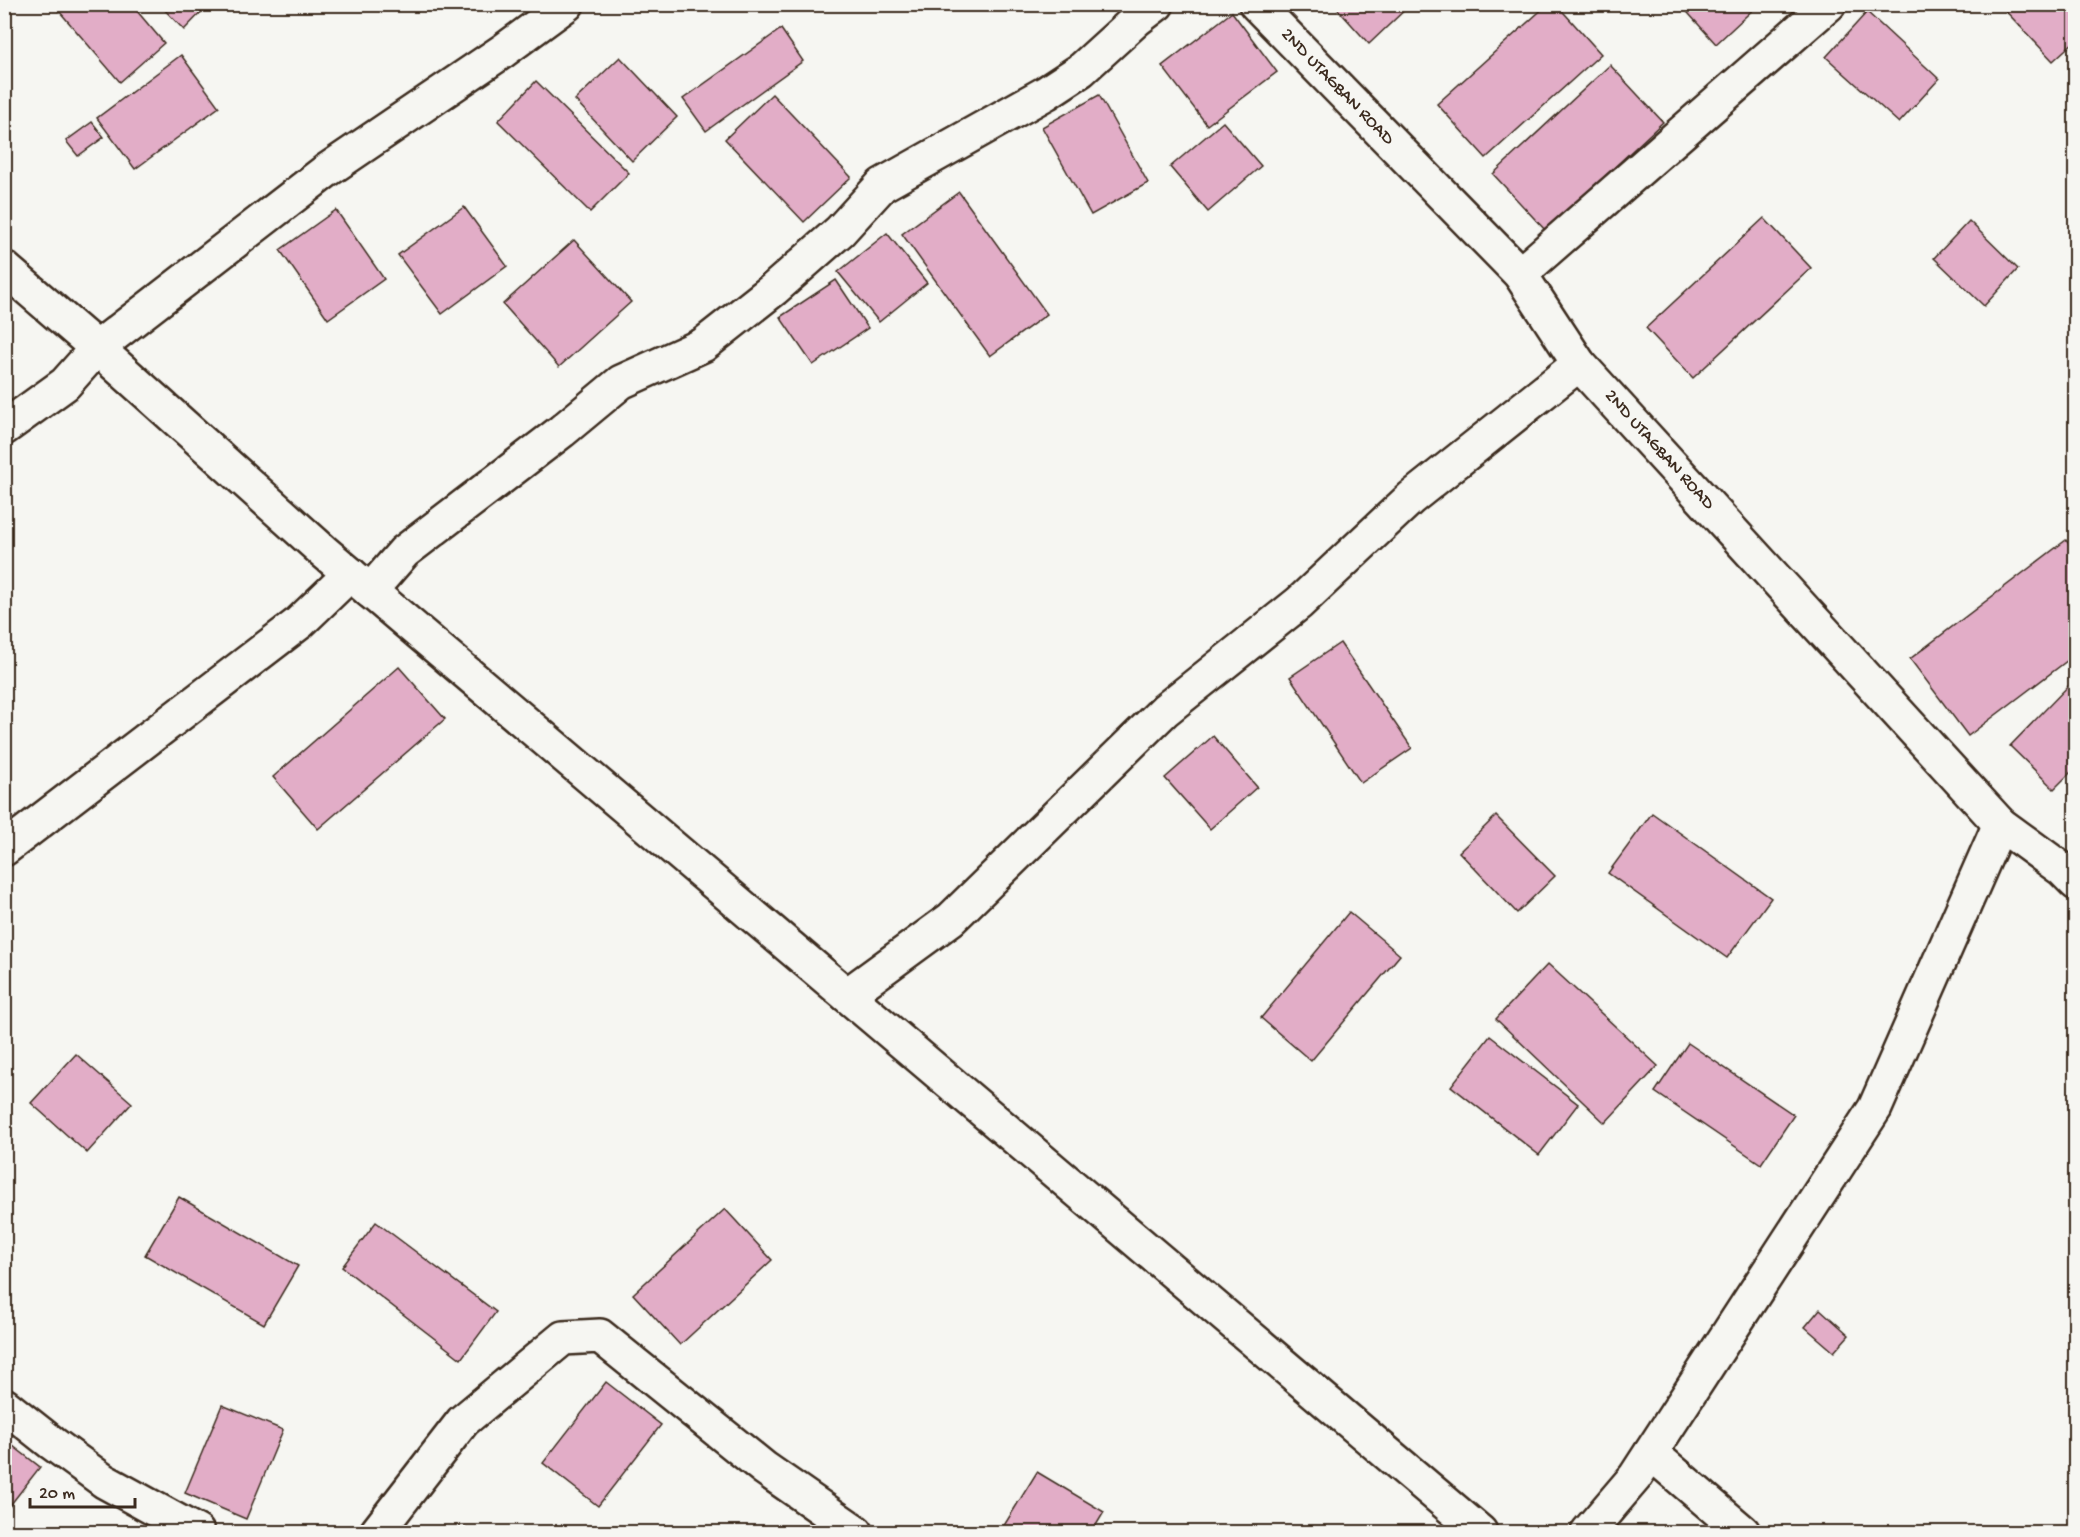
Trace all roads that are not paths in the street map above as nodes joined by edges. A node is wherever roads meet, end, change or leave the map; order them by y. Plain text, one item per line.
1 (567, 4) edge
2 (1157, 4) edge
3 (1256, 4) edge
4 (1829, 4) edge
5 (4, 268) edge
6 (1521, 274) junction
7 (97, 348) junction
8 (1579, 364) junction
9 (4, 428) edge
10 (360, 583) junction
11 (2000, 824) junction
12 (4, 849) edge
13 (2076, 883) edge
14 (847, 995) junction
15 (4, 1405) edge
16 (1651, 1453) junction
17 (197, 1533) edge
18 (377, 1533) edge
19 (856, 1533) edge
20 (1480, 1533) edge
21 (1588, 1533) edge
22 (1743, 1533) edge

1 - 7 street
2 - 10 street
3 - 6 street, 2ND UTAGBAN ROAD
4 - 6 street
5 - 7 street
6 - 8 street, 2ND UTAGBAN ROAD
7 - 9 street
7 - 10 street
8 - 11 street, 2ND UTAGBAN ROAD
8 - 14 street
10 - 12 street
10 - 14 street
11 - 13 street, 2ND UTAGBAN ROAD
11 - 16 street
14 - 20 street
15 - 17 street
16 - 21 street
16 - 22 street
18 - 19 street

